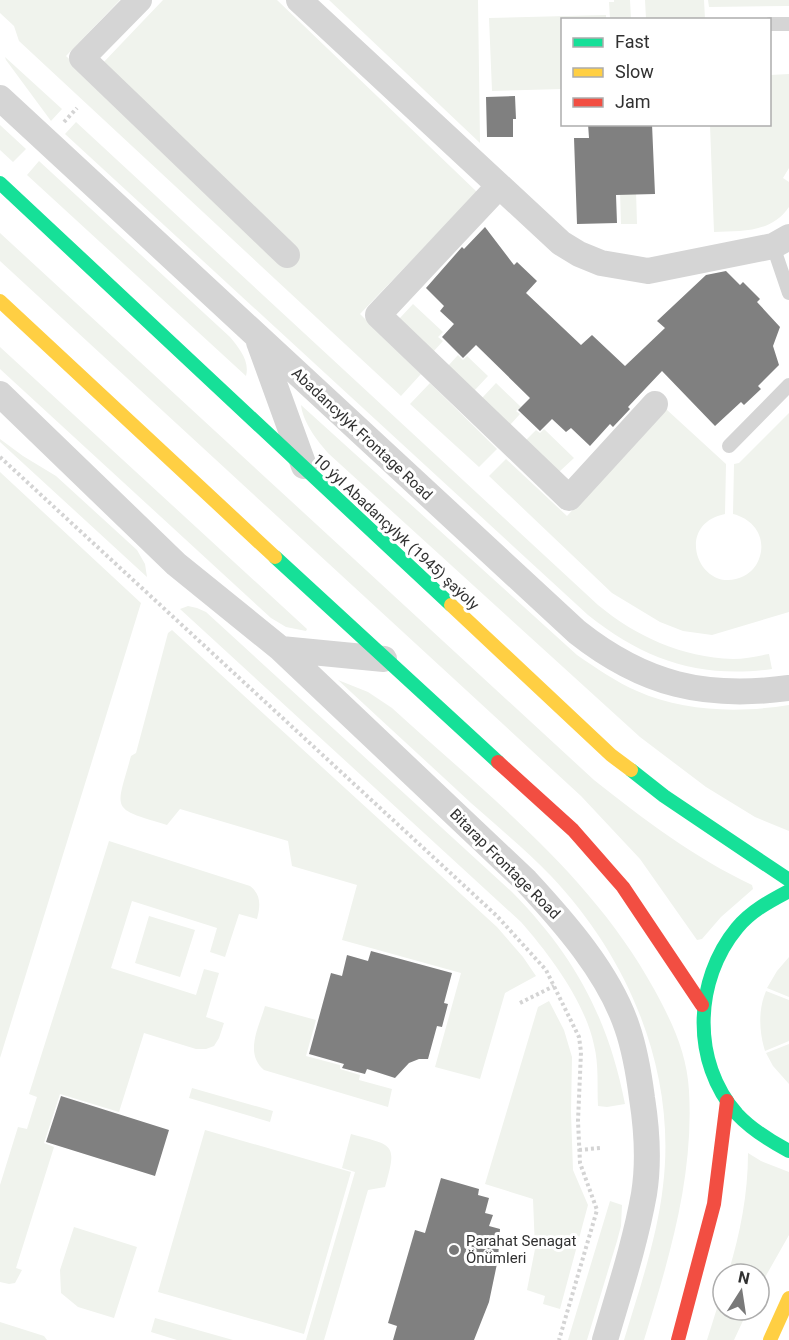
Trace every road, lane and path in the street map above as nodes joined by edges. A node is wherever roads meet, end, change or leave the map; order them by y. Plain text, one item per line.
1 (139, 0) edge
2 (299, 0) edge
3 (771, 24) edge
4 (789, 24) edge
5 (0, 98) edge
6 (0, 183) edge
7 (499, 186) junction
8 (781, 242) edge
9 (287, 255) dead end
10 (789, 293) edge
11 (0, 301) edge
12 (258, 338) junction
13 (789, 385) edge
14 (0, 394) edge
15 (656, 404) dead end
16 (729, 446) dead end
17 (0, 457) edge
18 (306, 472) junction
19 (281, 649) junction
20 (384, 659) junction
21 (789, 688) edge
22 (789, 880) edge
23 (789, 891) edge
24 (554, 986) junction
25 (520, 1003) dead end
26 (702, 1005) junction
27 (727, 1101) junction
28 (600, 1148) dead end
29 (579, 1150) junction
30 (789, 1151) edge
31 (789, 1298) edge
32 (559, 1340) edge
33 (605, 1340) edge
34 (678, 1340) edge
35 (770, 1340) edge

1 - 9 street
2 - 7 street
3 - 4 lane
5 - 12 street, Abadancylyk Frontage Road
6 - 18 main road, 10 ýyl Abadançylyk (1945) şaýoly
7 - 8 street
7 - 15 street
8 - 10 lane
11 - 20 main road
12 - 18 street
12 - 21 street, Abadancylyk Frontage Road
13 - 16 lane
14 - 19 street
17 - 24 path
18 - 22 main road, 10 ýyl Abadançylyk (1945) şaýoly
19 - 20 street
19 - 33 street, Bitarap Frontage Road
20 - 26 main road
23 - 26 main road
24 - 25 path
24 - 29 path
26 - 27 main road
27 - 30 main road
27 - 34 main road
28 - 29 path
29 - 32 path
31 - 35 main road

